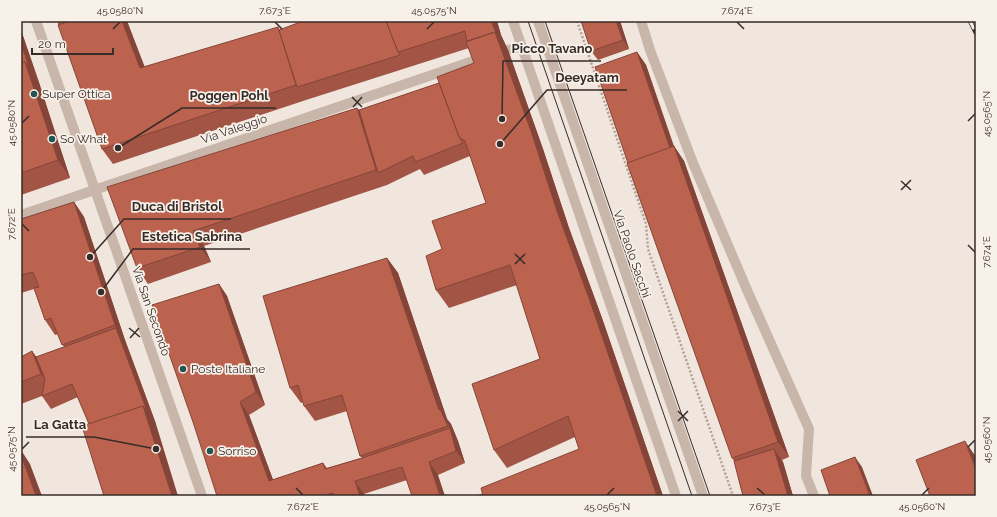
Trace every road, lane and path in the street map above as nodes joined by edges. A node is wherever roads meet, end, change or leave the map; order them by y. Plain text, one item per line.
1 (36, 21) edge
2 (513, 21) edge
3 (538, 21) edge
4 (576, 21) edge
5 (641, 21) edge
6 (522, 46) junction
7 (508, 50) dead end
8 (479, 59) edge
9 (95, 190) junction
10 (21, 215) edge
11 (202, 496) edge
12 (676, 496) edge
13 (703, 496) edge
14 (733, 496) edge
15 (814, 496) edge

1 - 9 street, Via San Secondo
2 - 6 street
3 - 13 street, Via Paolo Sacchi
4 - 14 path
5 - 15 street
6 - 7 street
6 - 12 street
8 - 9 street, Via Valeggio
9 - 10 street, Via Valeggio
9 - 11 street, Via San Secondo

